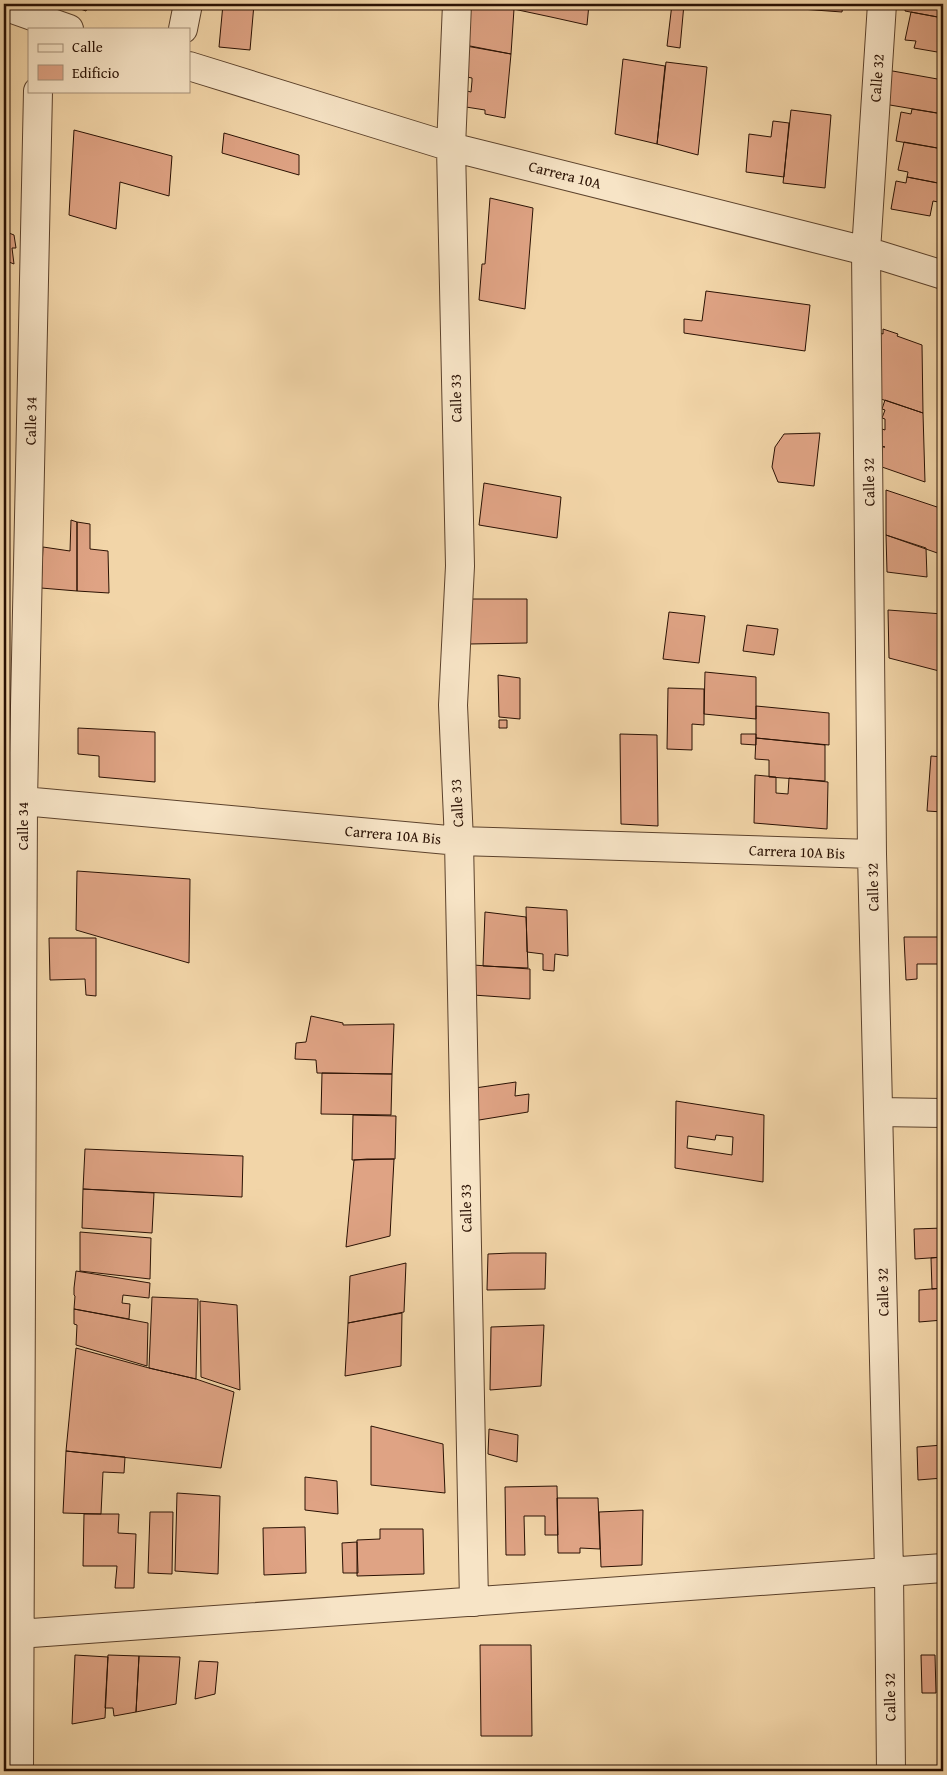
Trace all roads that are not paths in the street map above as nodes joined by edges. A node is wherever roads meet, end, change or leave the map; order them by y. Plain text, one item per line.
1 (188, 4) edge
2 (457, 4) edge
3 (882, 4) edge
4 (4, 6) edge
5 (39, 24) edge
6 (63, 28) edge
7 (183, 28) edge
8 (190, 66) edge
9 (38, 92) edge
10 (451, 147) junction
11 (866, 251) junction
12 (943, 275) edge
13 (14, 800) edge
14 (459, 842) junction
15 (872, 854) junction
16 (879, 1112) junction
17 (943, 1113) edge
18 (943, 1568) edge
19 (889, 1572) junction
20 (474, 1602) junction
21 (12, 1634) edge
22 (19, 1771) edge
23 (891, 1771) edge

1 - 7 street
2 - 10 street, Calle 33
3 - 11 street, Calle 32
4 - 5 street
5 - 6 street
8 - 10 street, Carrera 10A
9 - 13 street, Calle 34
10 - 11 street, Carrera 10A
10 - 14 street, Calle 33
11 - 12 street, Carrera 10A
11 - 15 street, Calle 32
13 - 14 street, Carrera 10A Bis
13 - 21 street, Calle 34
14 - 15 street, Carrera 10A Bis
14 - 20 street, Calle 33
15 - 16 street, Calle 32
16 - 17 street
16 - 19 street, Calle 32
18 - 19 street
19 - 20 street
19 - 23 street, Calle 32
20 - 21 street
21 - 22 street, Calle 34

